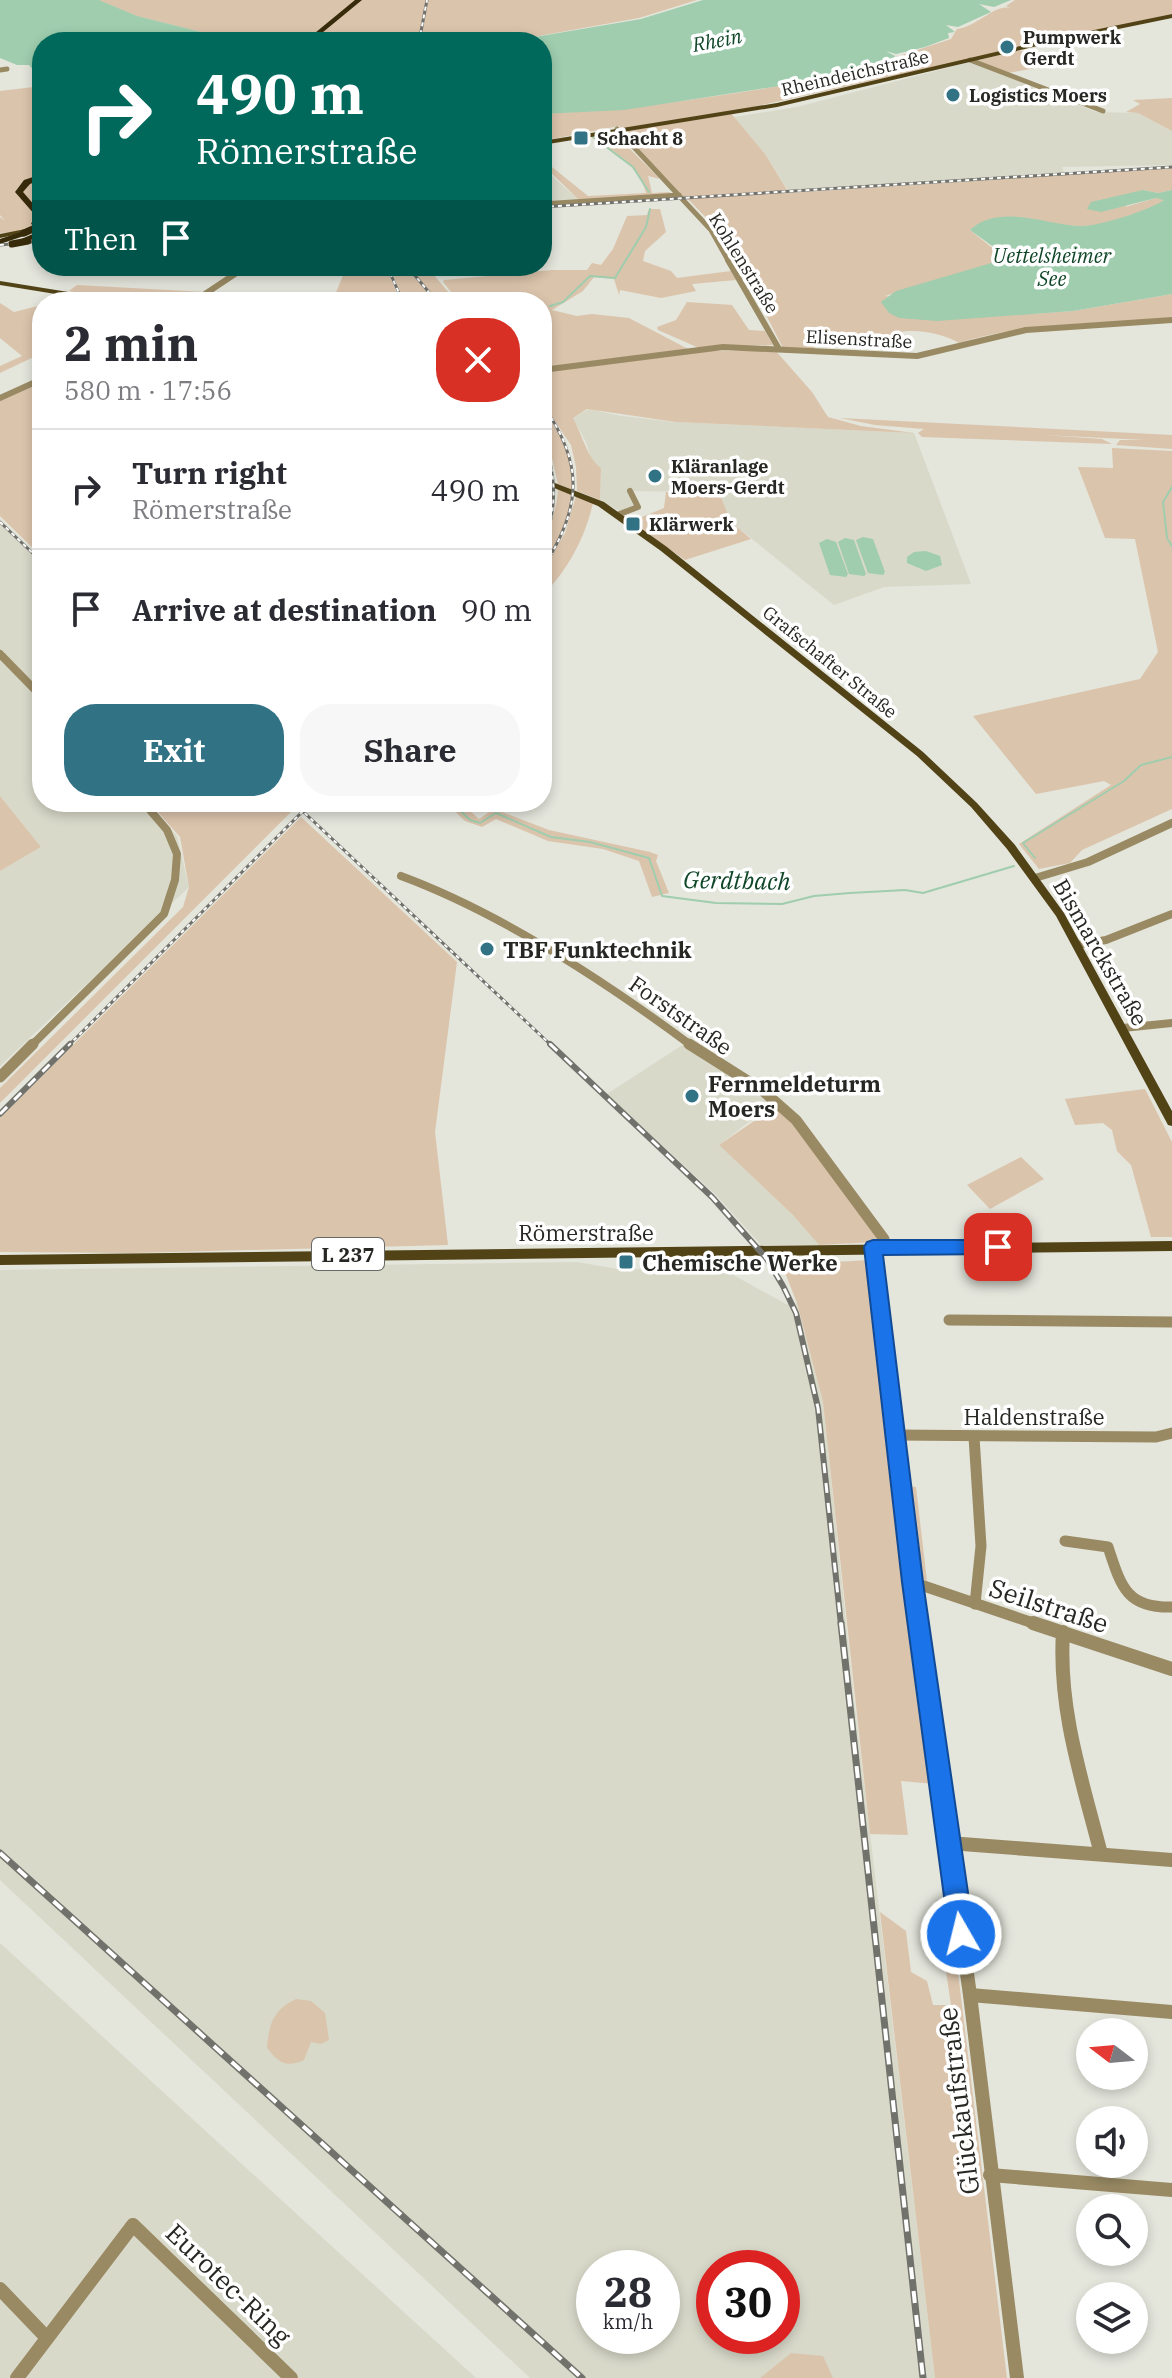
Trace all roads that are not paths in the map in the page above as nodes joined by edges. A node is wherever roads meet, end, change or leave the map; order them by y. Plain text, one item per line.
1 (359, 0) edge
2 (369, 0) edge
3 (1172, 16) edge
4 (319, 32) edge
5 (330, 32) edge
6 (970, 60) junction
7 (7, 69) dead end
8 (0, 70) edge
9 (1103, 111) dead end
10 (617, 129) junction
11 (552, 141) edge
12 (32, 181) edge
13 (679, 195) junction
14 (23, 199) junction
15 (32, 202) edge
16 (552, 203) edge
17 (32, 208) edge
18 (32, 231) edge
19 (32, 234) edge
20 (32, 234) edge
21 (0, 236) edge
22 (24, 238) junction
23 (0, 242) edge
24 (0, 249) edge
25 (236, 276) edge
26 (0, 283) edge
27 (56, 292) edge
28 (209, 292) edge
29 (1172, 320) edge
30 (779, 349) junction
31 (552, 369) edge
32 (32, 384) edge
33 (0, 398) edge
34 (552, 484) edge
35 (630, 491) dead end
36 (617, 515) junction
37 (0, 654) edge
38 (32, 687) edge
39 (152, 812) edge
40 (1172, 823) edge
41 (1011, 847) joint
42 (401, 876) dead end
43 (1035, 878) junction
44 (1172, 914) edge
45 (1078, 945) junction
46 (1172, 1023) edge
47 (1123, 1028) junction
48 (0, 1077) edge
49 (1172, 1122) edge
50 (1172, 1246) edge
51 (879, 1247) junction
52 (0, 1260) edge
53 (949, 1320) dead end
54 (1172, 1322) edge
55 (1172, 1433) edge
56 (896, 1435) junction
57 (974, 1437) junction
58 (1065, 1541) dead end
59 (912, 1582) junction
60 (975, 1604) junction
61 (1171, 1609) edge
62 (1063, 1632) junction
63 (1172, 1669) edge
64 (949, 1843) junction
65 (1101, 1854) junction
66 (1172, 1860) edge
67 (970, 1995) junction
68 (1172, 2012) edge
69 (990, 2175) junction
70 (1172, 2190) edge
71 (0, 2289) edge
72 (47, 2338) junction
73 (17, 2378) edge
74 (291, 2378) edge
75 (1017, 2378) edge

1 - 4 highway
2 - 5 highway
3 - 6 main road, Rheindeichstraße
6 - 9 street
6 - 10 main road, Rheindeichstraße
7 - 8 street
10 - 11 main road, Rheindeichstraße
10 - 13 street, Kohlenstraße
12 - 14 highway
13 - 16 street
13 - 30 street, Kohlenstraße
14 - 15 highway
14 - 17 highway
18 - 21 main road
19 - 22 highway
20 - 22 highway, bridge
22 - 23 highway
22 - 24 highway, bridge
25 - 28 street
26 - 27 main road
29 - 30 street, Elisenstraße
30 - 31 street, Elisenstraße
32 - 33 street
34 - 36 main road, Grafschafter Straße
35 - 36 street
36 - 41 main road, Grafschafter Straße
37 - 38 street
39 - 48 street
40 - 43 street
41 - 43 main road, Bismarckstraße
42 - 51 street, Forststraße
43 - 45 main road, Bismarckstraße
44 - 45 street
45 - 47 main road, Bismarckstraße
46 - 47 street
47 - 49 main road, Bismarckstraße
50 - 51 main road, Römerstraße / L 237
51 - 52 main road, Römerstraße / L 237
51 - 56 street, Glückaufstraße
53 - 54 street
55 - 57 street, Haldenstraße
56 - 57 street, Haldenstraße
56 - 59 street, Glückaufstraße
57 - 60 street
58 - 61 street
59 - 60 street, Seilstraße
59 - 64 street, Glückaufstraße
60 - 62 street, Seilstraße
62 - 63 street, Seilstraße
62 - 65 street
64 - 65 street
64 - 67 street, Glückaufstraße
65 - 66 street
67 - 68 street
67 - 69 street, Glückaufstraße
69 - 70 street
69 - 75 street, Glückaufstraße
71 - 72 street
72 - 73 street, Eurotec-Ring
72 - 74 street, Eurotec-Ring

